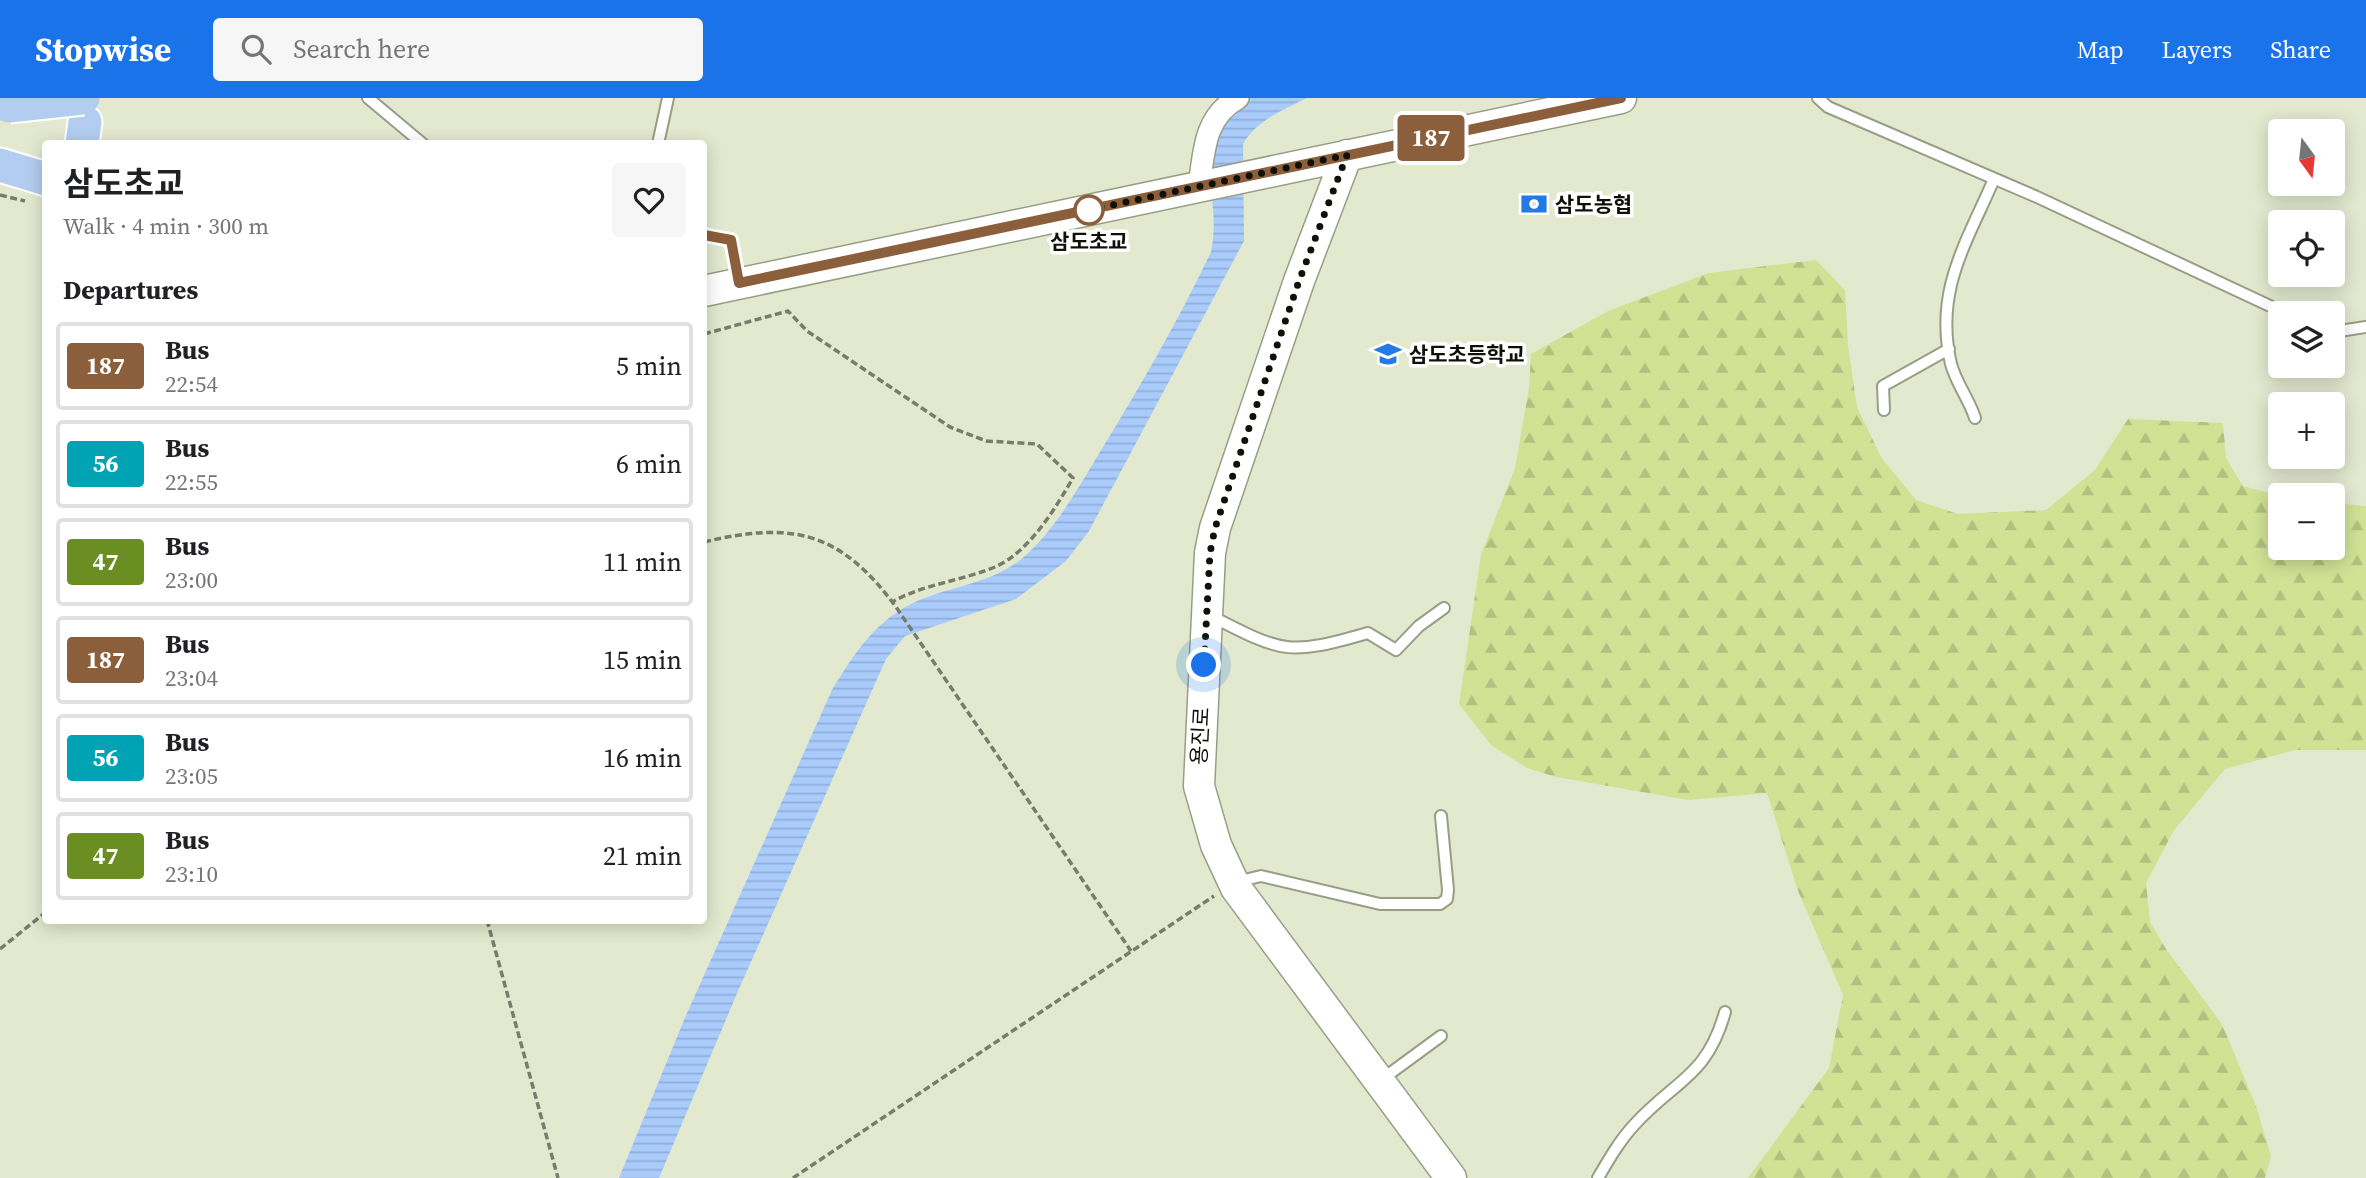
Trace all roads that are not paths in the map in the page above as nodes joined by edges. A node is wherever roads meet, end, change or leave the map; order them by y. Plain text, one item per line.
1 (368, 98) edge
2 (668, 98) edge
3 (1238, 98) edge
4 (1621, 98) edge
5 (1818, 98) edge
6 (5, 106) edge
7 (84, 121) edge
8 (418, 140) edge
9 (659, 140) edge
10 (1347, 155) junction
11 (0, 166) edge
12 (1994, 179) junction
13 (42, 185) edge
14 (1199, 187) junction
15 (707, 236) edge
16 (739, 283) junction
17 (707, 290) edge
18 (2268, 305) edge
19 (2366, 327) edge
20 (2345, 330) edge
21 (1949, 349) junction
22 (1884, 410) dead end
23 (1975, 418) dead end
24 (1444, 608) dead end
25 (1207, 614) junction
26 (1441, 816) dead end
27 (1233, 883) junction
28 (1724, 1012) dead end
29 (1441, 1036) dead end
30 (1379, 1082) junction
31 (1451, 1178) edge
32 (1598, 1178) edge

1 - 8 lane
2 - 9 lane
3 - 14 street
4 - 10 main road
5 - 12 lane
6 - 7 main road, bridge
10 - 14 main road
10 - 25 main road, 용진로
11 - 13 main road
12 - 18 lane
12 - 21 lane
14 - 16 main road
15 - 16 lane
16 - 17 main road
19 - 20 lane
21 - 22 lane
21 - 23 lane
24 - 25 lane
25 - 27 main road, 용진로
26 - 27 lane
27 - 30 main road, 용진로
28 - 32 lane
29 - 30 lane
30 - 31 main road, 용진로

